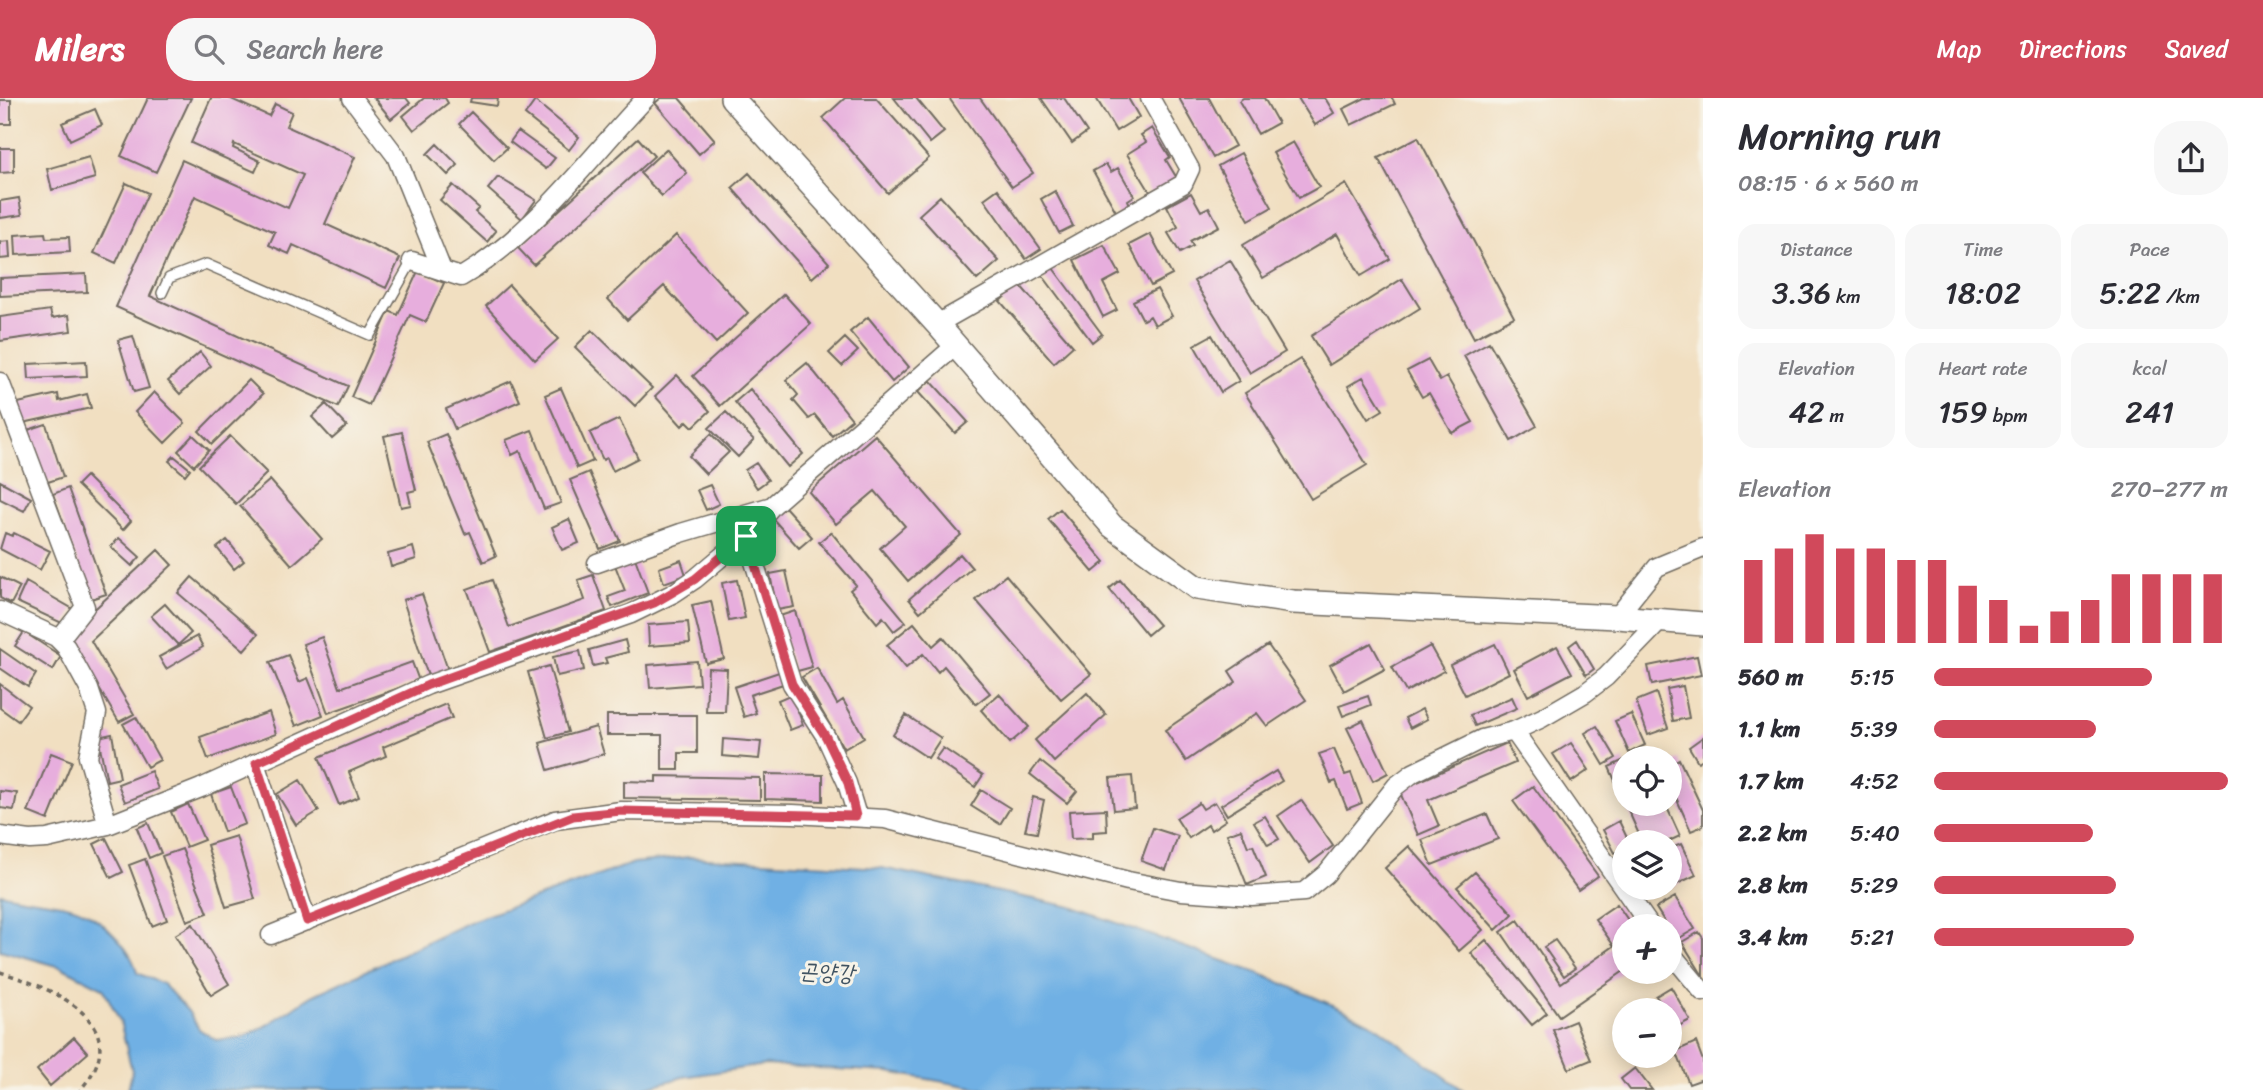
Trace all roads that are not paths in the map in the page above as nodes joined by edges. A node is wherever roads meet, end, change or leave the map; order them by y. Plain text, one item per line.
1 (352, 98) edge
2 (646, 98) edge
3 (732, 98) edge
4 (1150, 98) edge
5 (412, 261) joint
6 (442, 271) junction
7 (162, 293) dead end
8 (937, 324) junction
9 (955, 346) junction
10 (0, 383) edge
11 (772, 506) junction
12 (746, 536) junction
13 (1703, 548) edge
14 (597, 563) dead end
15 (0, 611) edge
16 (1617, 617) junction
17 (1661, 620) junction
18 (1703, 624) edge
19 (59, 640) junction
20 (1514, 731) junction
21 (256, 763) junction
22 (856, 816) junction
23 (108, 825) junction
24 (0, 836) edge
25 (1642, 914) edge
26 (307, 921) junction
27 (271, 935) dead end
28 (1682, 967) edge
29 (1703, 992) edge

1 - 6 street
2 - 6 street
3 - 8 street
4 - 8 street
5 - 6 street
5 - 7 lane
8 - 9 street
9 - 11 street
9 - 16 street
10 - 19 street
11 - 12 street
11 - 14 street
12 - 21 street
12 - 22 street
13 - 16 street
15 - 19 street
16 - 17 street
17 - 18 street
17 - 20 street
19 - 23 street
20 - 22 street
20 - 25 street
21 - 23 street
21 - 26 street
22 - 26 street
23 - 24 street
26 - 27 street
28 - 29 street

